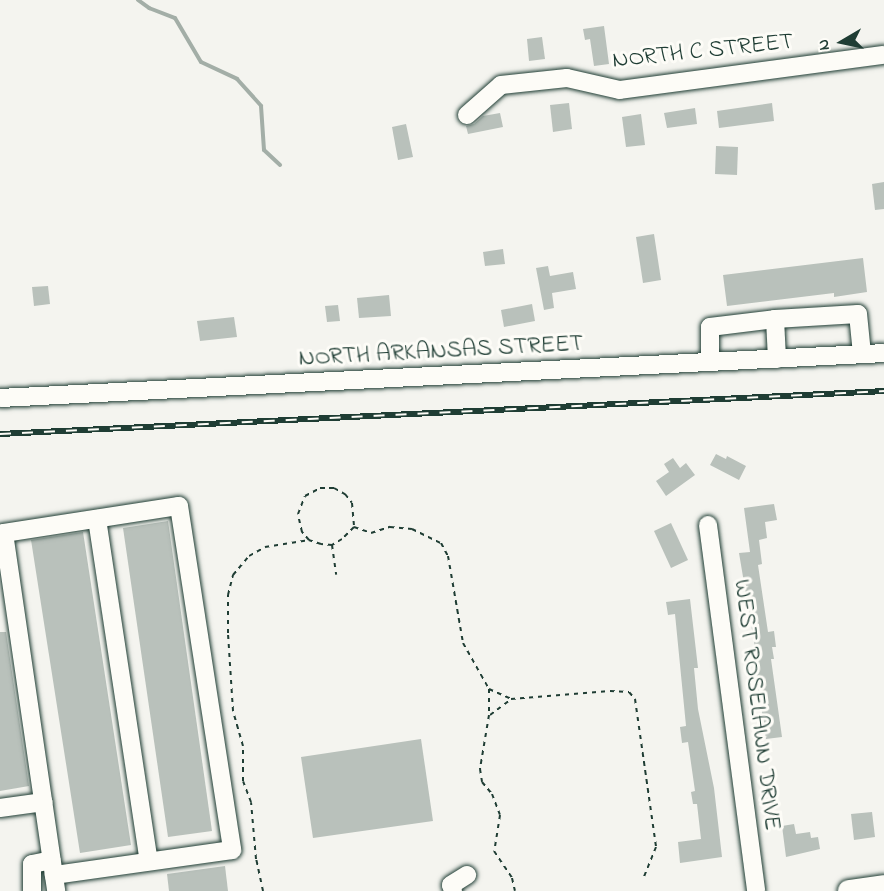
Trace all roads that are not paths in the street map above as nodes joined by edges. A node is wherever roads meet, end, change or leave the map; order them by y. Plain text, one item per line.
1 (884, 55) edge
2 (467, 115) dead end
3 (775, 319) junction
4 (884, 353) edge
5 (862, 354) junction
6 (777, 359) junction
7 (710, 363) junction
8 (0, 398) edge
9 (97, 519) junction
10 (708, 525) dead end
11 (2, 534) edge
12 (44, 802) junction
13 (0, 808) edge
14 (149, 861) junction
15 (53, 869) edge
16 (467, 875) dead end
17 (880, 888) edge
18 (32, 891) edge
19 (453, 891) edge
20 (756, 891) edge
21 (849, 891) edge

1 - 2 street, NORTH C STREET
3 - 5 street
3 - 6 street
3 - 7 street
4 - 5 street, NORTH ARKANSAS STREET
5 - 6 street, NORTH ARKANSAS STREET
6 - 7 street, NORTH ARKANSAS STREET
7 - 8 street, NORTH ARKANSAS STREET
9 - 11 street
9 - 14 street
9 - 14 street
10 - 20 street, WEST ROSELAWN DRIVE
11 - 12 street
12 - 13 street
12 - 15 street
14 - 15 street
15 - 18 street
16 - 19 street
17 - 21 main road

